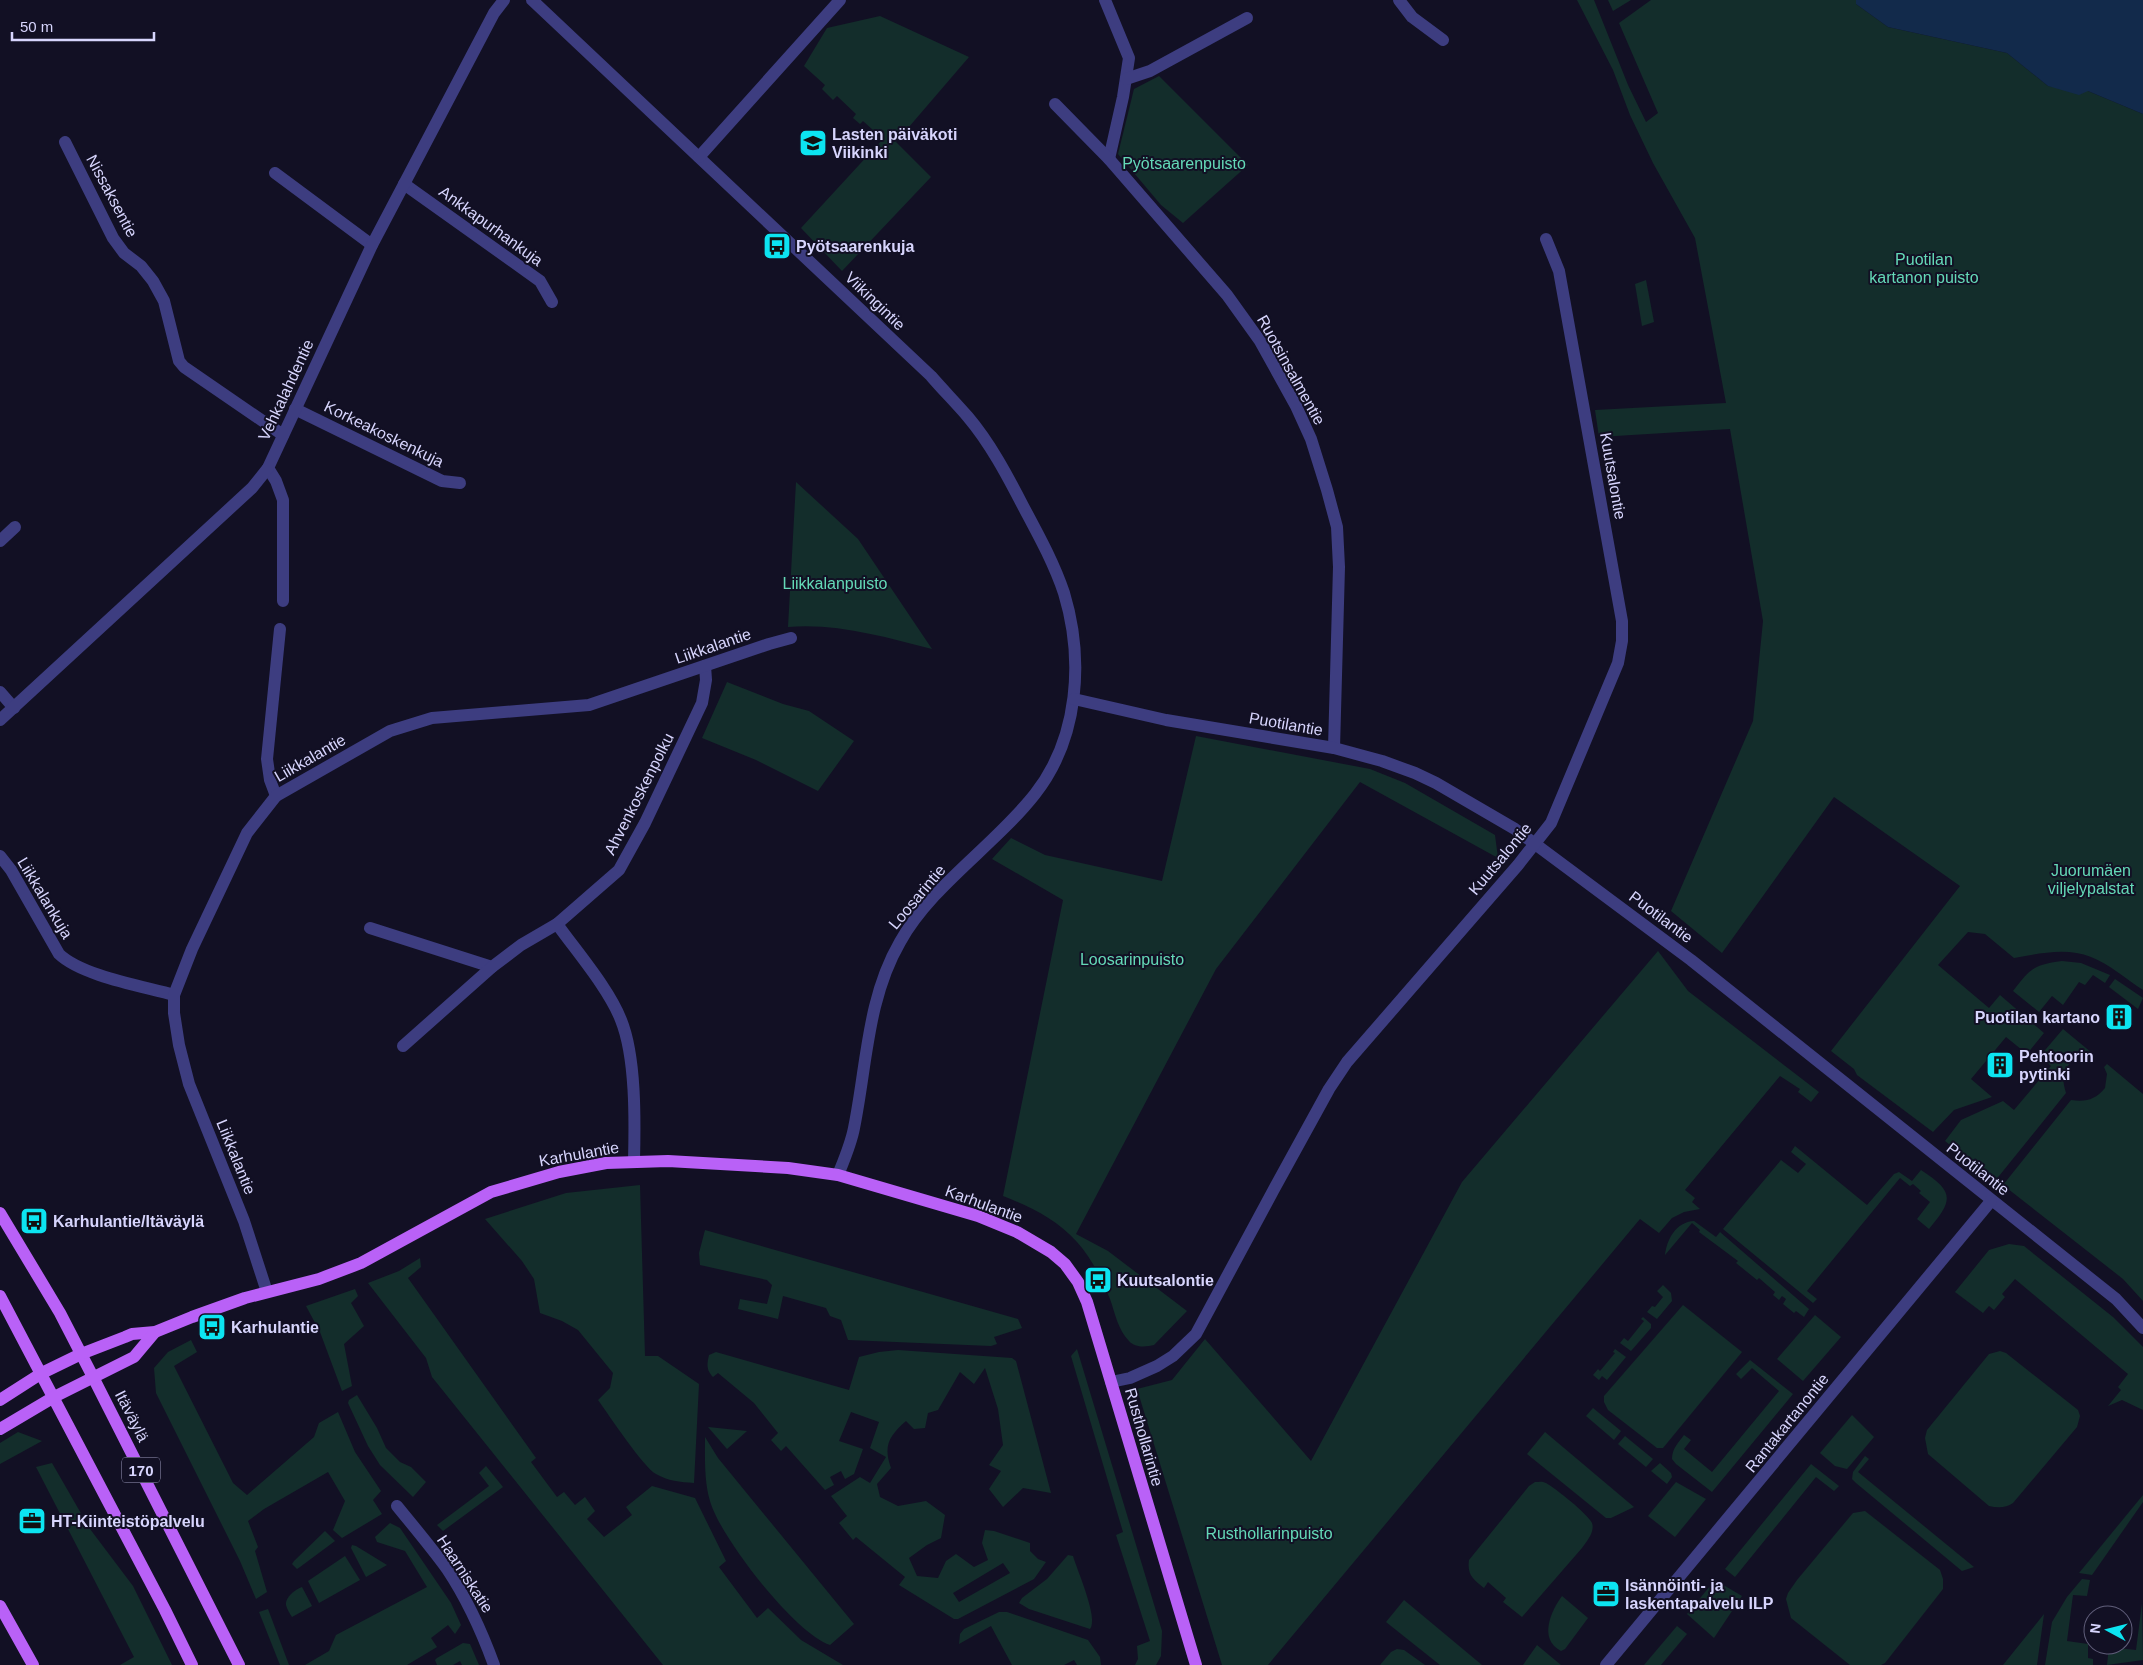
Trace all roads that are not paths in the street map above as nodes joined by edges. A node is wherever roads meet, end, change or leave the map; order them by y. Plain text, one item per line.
1 (504, 0) edge
2 (532, 0) edge
3 (840, 0) edge
4 (1105, 0) edge
5 (1399, 0) edge
6 (1247, 18) dead end
7 (1442, 40) dead end
8 (1126, 79) junction
9 (1055, 104) dead end
10 (65, 142) dead end
11 (699, 157) junction
12 (1109, 159) junction
13 (275, 173) dead end
14 (404, 184) junction
15 (1546, 240) dead end
16 (372, 245) junction
17 (552, 302) dead end
18 (295, 409) junction
19 (283, 435) junction
20 (268, 468) junction
21 (460, 483) dead end
22 (15, 527) dead end
23 (0, 541) edge
24 (283, 602) dead end
25 (280, 629) dead end
26 (791, 638) dead end
27 (705, 666) junction
28 (0, 692) edge
29 (1074, 699) junction
30 (14, 708) junction
31 (0, 720) edge
32 (1334, 748) junction
33 (276, 796) junction
34 (1536, 843) junction
35 (0, 856) edge
36 (558, 924) junction
37 (370, 928) dead end
38 (492, 968) junction
39 (174, 995) junction
40 (404, 1046) dead end
41 (634, 1161) junction
42 (838, 1175) junction
43 (1991, 1201) junction
44 (0, 1213) edge
45 (1029, 1238) joint
46 (267, 1292) junction
47 (0, 1296) edge
48 (2143, 1328) edge
49 (155, 1332) junction
50 (81, 1354) junction
51 (42, 1373) junction
52 (94, 1377) junction
53 (1111, 1382) junction
54 (54, 1397) junction
55 (0, 1400) edge
56 (0, 1429) edge
57 (397, 1506) dead end
58 (0, 1606) edge
59 (33, 1665) edge
60 (192, 1665) edge
61 (239, 1665) edge
62 (494, 1665) edge
63 (1196, 1665) edge
64 (1606, 1665) edge

1 - 14 street, Vehkalahdentie
2 - 11 street, Viikingintie
3 - 11 street
4 - 8 street
5 - 7 street
6 - 8 street
8 - 12 street
9 - 12 street, Ruotsinsalmentie
10 - 19 street, Nissaksentie
11 - 29 street, Viikingintie
12 - 32 street, Ruotsinsalmentie
13 - 16 street
14 - 16 street, Vehkalahdentie
14 - 17 street, Ankkapurhankuja
15 - 34 street, Kuutsalontie
16 - 18 street, Vehkalahdentie
18 - 19 street, Vehkalahdentie
18 - 21 street, Korkeakoskenkuja
19 - 20 street, Vehkalahdentie
20 - 24 street
20 - 30 street, Vehkalahdentie
22 - 23 street
25 - 33 street
26 - 27 street, Liikkalantie
27 - 33 street, Liikkalantie
27 - 36 street, Ahvenkoskenpolku
28 - 30 street
29 - 32 street, Puotilantie
29 - 42 street, Loosarintie
30 - 31 street, Vehkalahdentie
32 - 34 street, Puotilantie
33 - 39 street, Liikkalantie
34 - 43 street, Puotilantie
34 - 53 street, Kuutsalontie
35 - 39 street, Liikkalankuja
36 - 38 street, Ahvenkoskenpolku
36 - 41 street
37 - 38 street
38 - 40 street, Ahvenkoskenpolku
39 - 46 street, Liikkalantie
41 - 42 main road, Karhulantie
41 - 46 main road, Karhulantie
42 - 45 main road, Karhulantie
43 - 48 street, Puotilantie
43 - 64 street, Rantakartanontie
44 - 50 main road, Itäväylä / 170
45 - 53 main road, Rusthollarintie
46 - 49 main road, Karhulantie
47 - 51 main road, 170
49 - 50 main road, Karhulantie
49 - 52 main road, Karhulantie
50 - 51 main road, Karhulantie
50 - 52 main road, Itäväylä / 170
51 - 54 main road, 170
51 - 55 main road, Karhulantie
52 - 54 main road, Karhulantie
52 - 61 main road, Itäväylä / 170
53 - 63 main road, Rusthollarintie
54 - 56 main road, Karhulantie
54 - 60 main road, 170
57 - 62 street, Haarniskatie
58 - 59 main road

